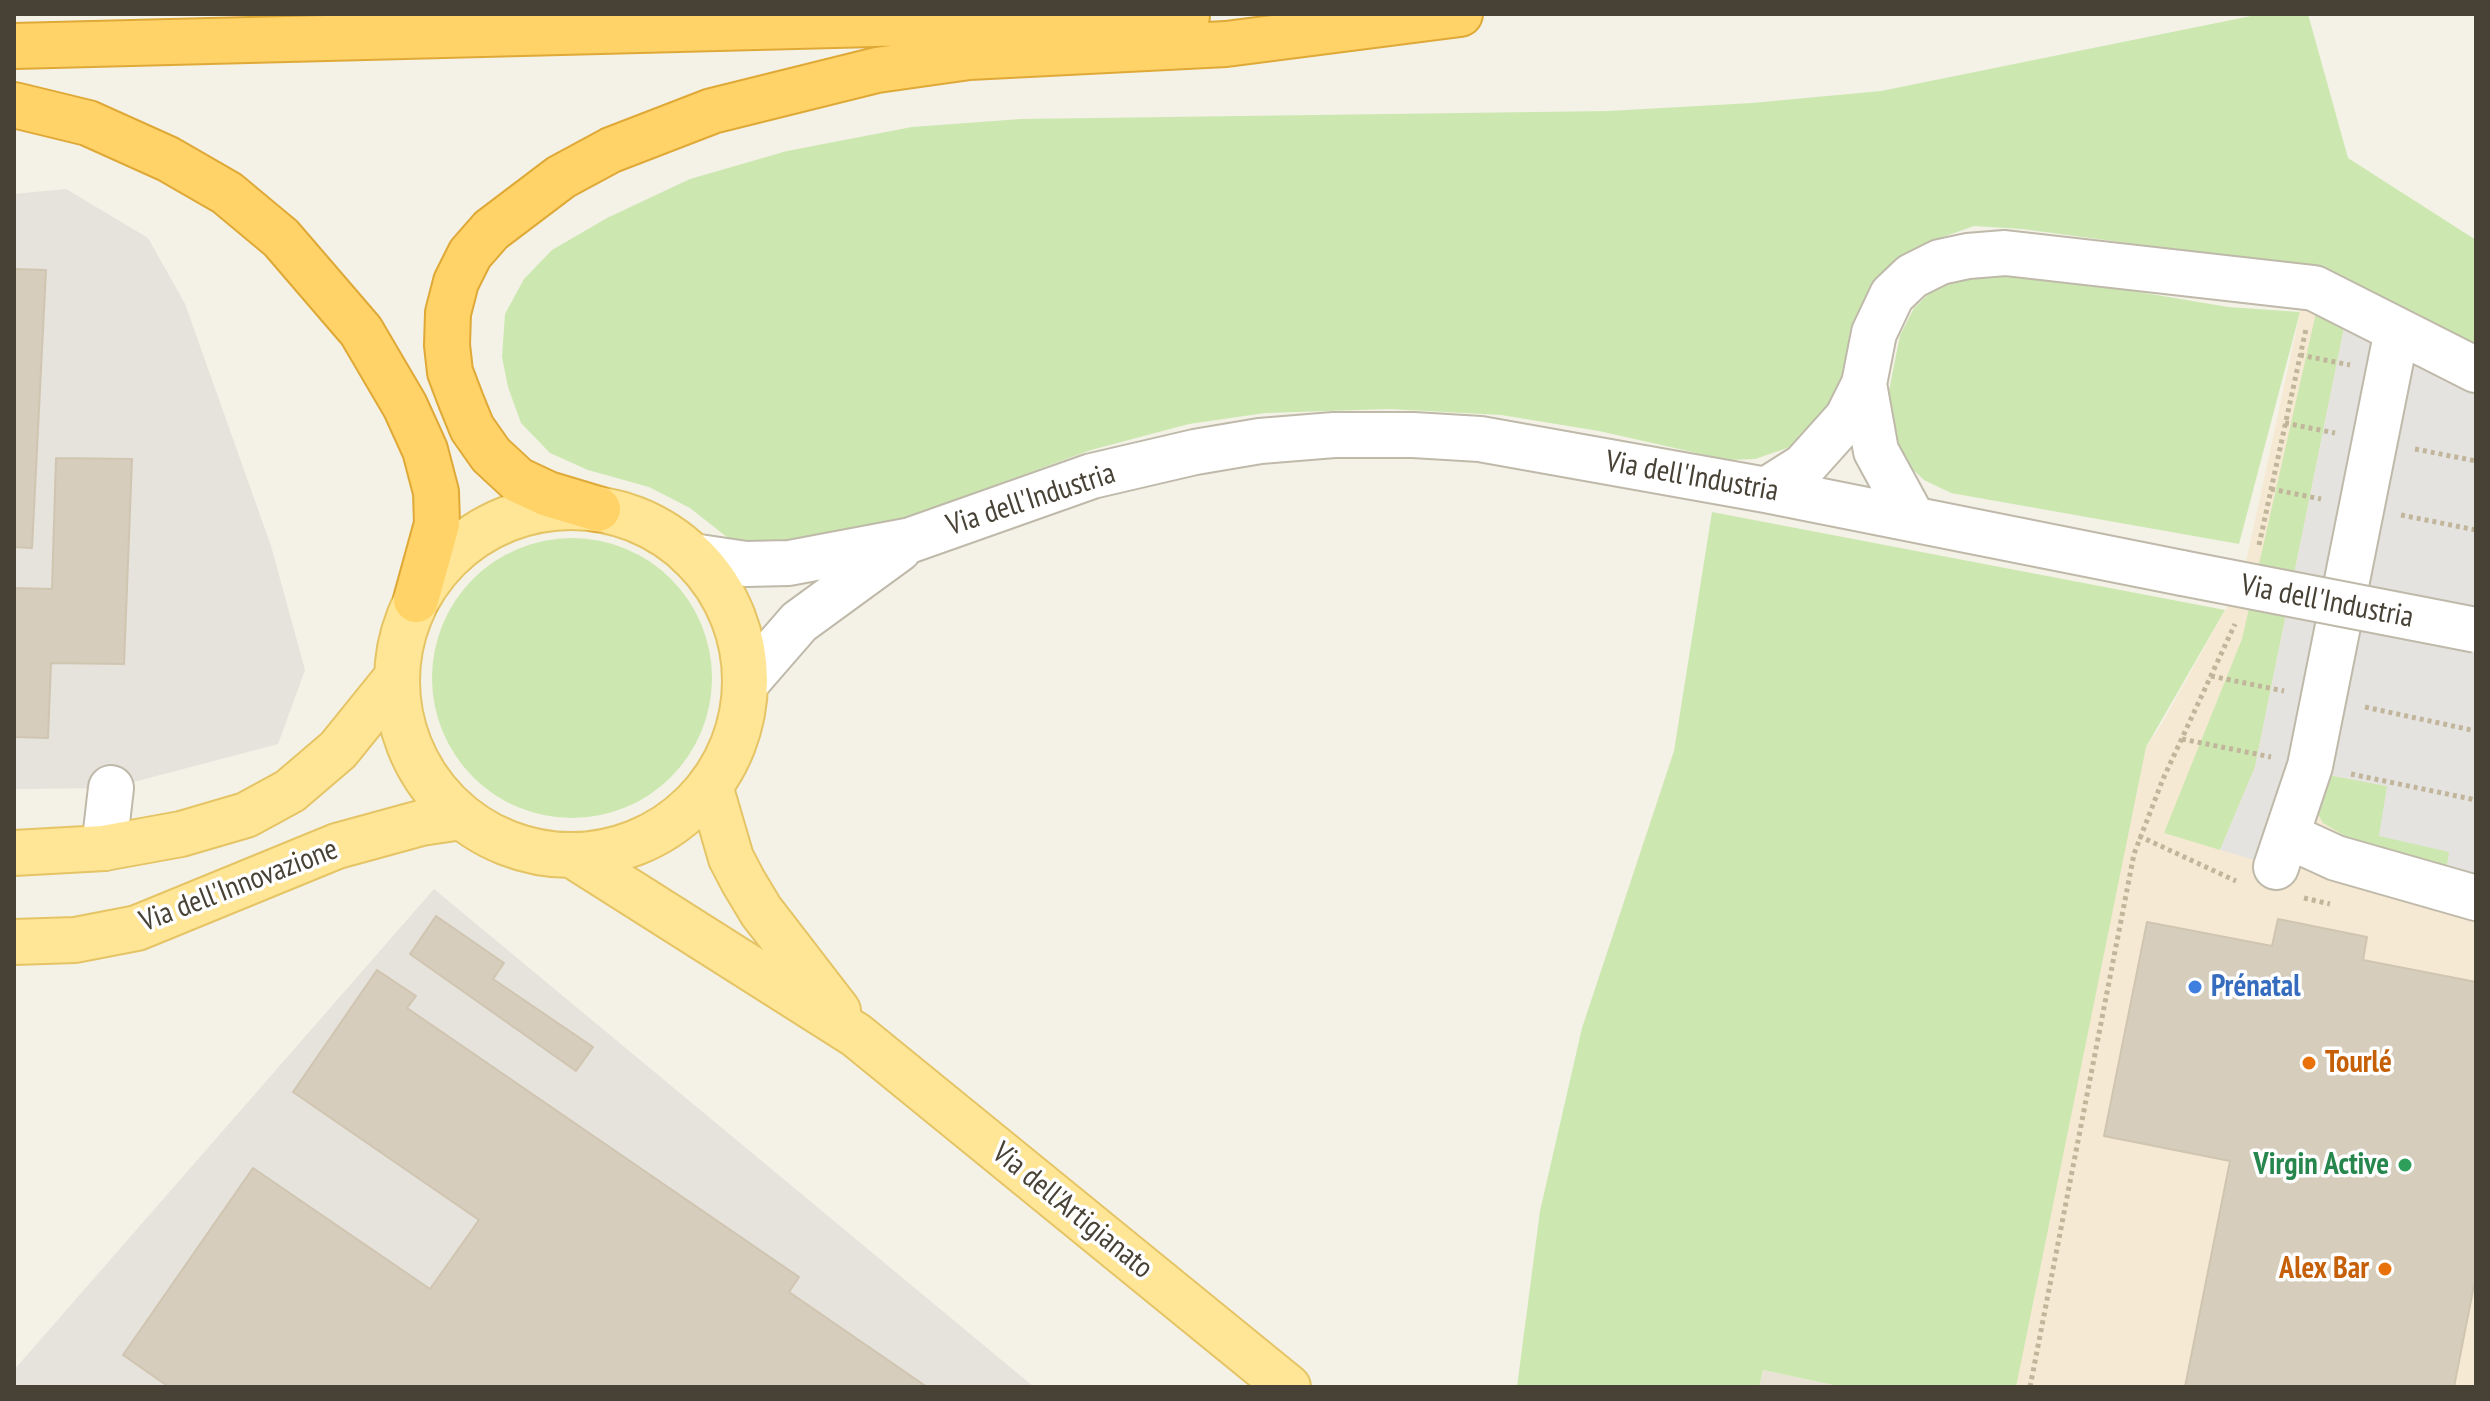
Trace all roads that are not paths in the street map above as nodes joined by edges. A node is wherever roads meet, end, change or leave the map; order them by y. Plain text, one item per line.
1 (1252, 14) edge
2 (1460, 14) edge
3 (14, 46) edge
4 (14, 105) edge
5 (2397, 330) junction
6 (2476, 370) edge
7 (1864, 384) junction
8 (1766, 490) junction
9 (598, 509) junction
10 (1912, 517) junction
11 (911, 540) junction
12 (692, 556) junction
13 (416, 600) junction
14 (2476, 630) edge
15 (397, 677) junction
16 (746, 683) junction
17 (710, 786) junction
18 (111, 788) dead end
19 (461, 817) junction
20 (104, 848) junction
21 (14, 853) edge
22 (572, 855) junction
23 (2476, 898) edge
24 (14, 942) edge
25 (856, 1035) junction
26 (1288, 1387) edge

1 - 3 highway
2 - 9 highway
4 - 13 highway
5 - 6 street
5 - 7 street
5 - 23 street
7 - 8 street
7 - 10 street
8 - 10 street, Via dell'Industria
8 - 11 street, Via dell'Industria
9 - 12 main road
9 - 13 main road
10 - 14 street, Via dell'Industria, bridge
11 - 12 street, Via dell'Industria
11 - 16 street, Via dell'Industria
12 - 16 main road
13 - 15 main road
15 - 19 main road
15 - 20 main road
16 - 17 main road
17 - 22 main road
17 - 25 main road, Via dell'Artigianato
18 - 20 street
19 - 22 main road
19 - 24 main road, Via dell'Innovazione
20 - 21 main road
22 - 25 main road, Via dell'Artigianato
25 - 26 main road, Via dell'Artigianato

